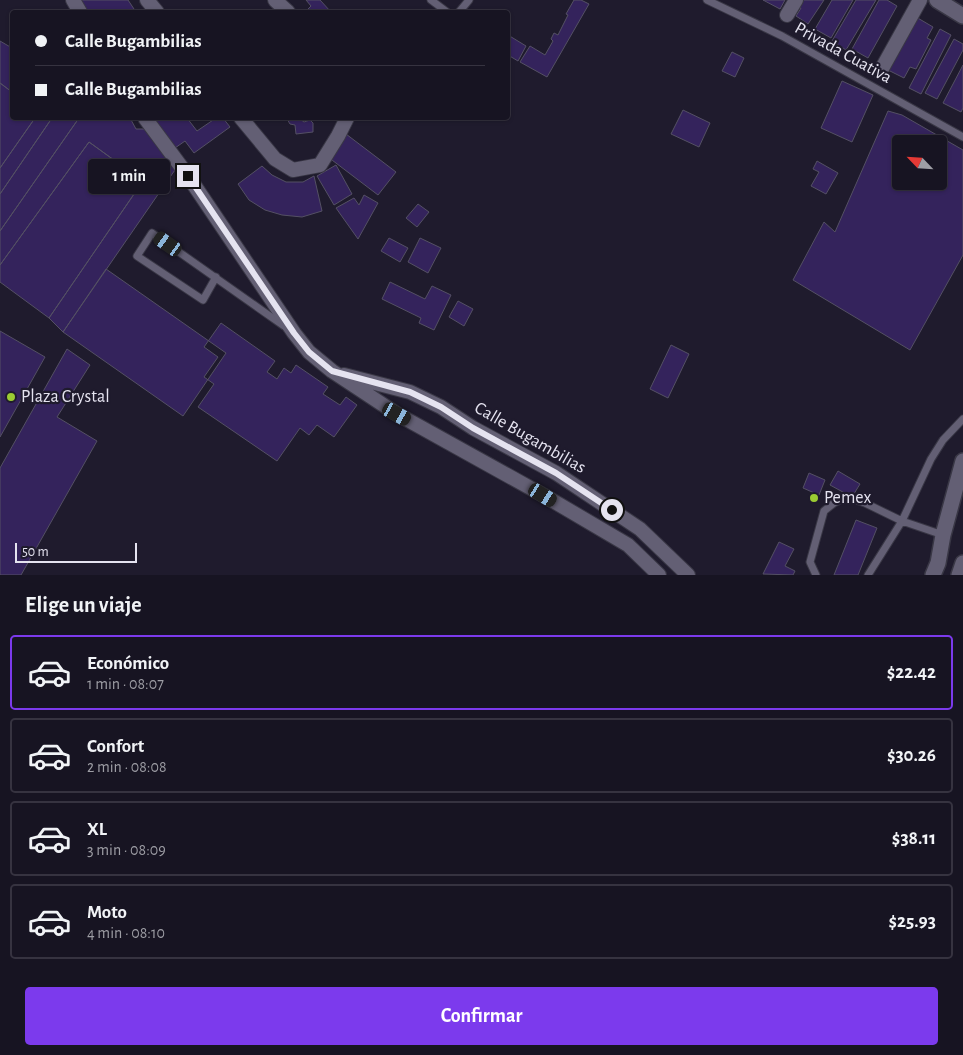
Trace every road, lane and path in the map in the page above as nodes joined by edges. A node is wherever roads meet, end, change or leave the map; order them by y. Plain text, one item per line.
1 (147, 0) edge
2 (275, 0) edge
3 (431, 0) edge
4 (469, 0) edge
5 (707, 0) edge
6 (796, 0) edge
7 (920, 0) edge
8 (937, 0) edge
9 (155, 10) edge
10 (286, 10) edge
11 (444, 10) edge
12 (461, 10) edge
13 (787, 15) dead end
14 (963, 16) edge
15 (880, 72) dead end
16 (147, 120) edge
17 (243, 120) edge
18 (346, 120) edge
19 (963, 137) edge
20 (216, 277) junction
21 (294, 333) junction
22 (332, 371) junction
23 (963, 419) edge
24 (963, 461) edge
25 (902, 520) junction
26 (640, 528) junction
27 (943, 535) junction
28 (628, 545) junction
29 (963, 563) edge
30 (935, 569) edge
31 (659, 575) edge
32 (688, 575) edge
33 (816, 575) edge
34 (868, 575) edge
35 (926, 575) edge
36 (959, 575) edge

1 - 9 street
2 - 10 street
3 - 11 lane
4 - 12 lane
5 - 19 lane, Privada Cuativa
6 - 13 street
7 - 15 street
8 - 14 main road
16 - 21 street, Calle Bugambilias
17 - 18 street
20 - 20 lane
20 - 21 lane
21 - 22 street, Calle Bugambilias
22 - 26 street, Calle Bugambilias
22 - 28 street, Calle Bugambilias
23 - 25 lane
24 - 27 main road
25 - 27 lane
25 - 33 lane
25 - 34 lane
26 - 28 street
26 - 32 street, Calle Bugambilias
27 - 30 main road
28 - 31 street, Calle Bugambilias
29 - 36 main road
30 - 35 street

